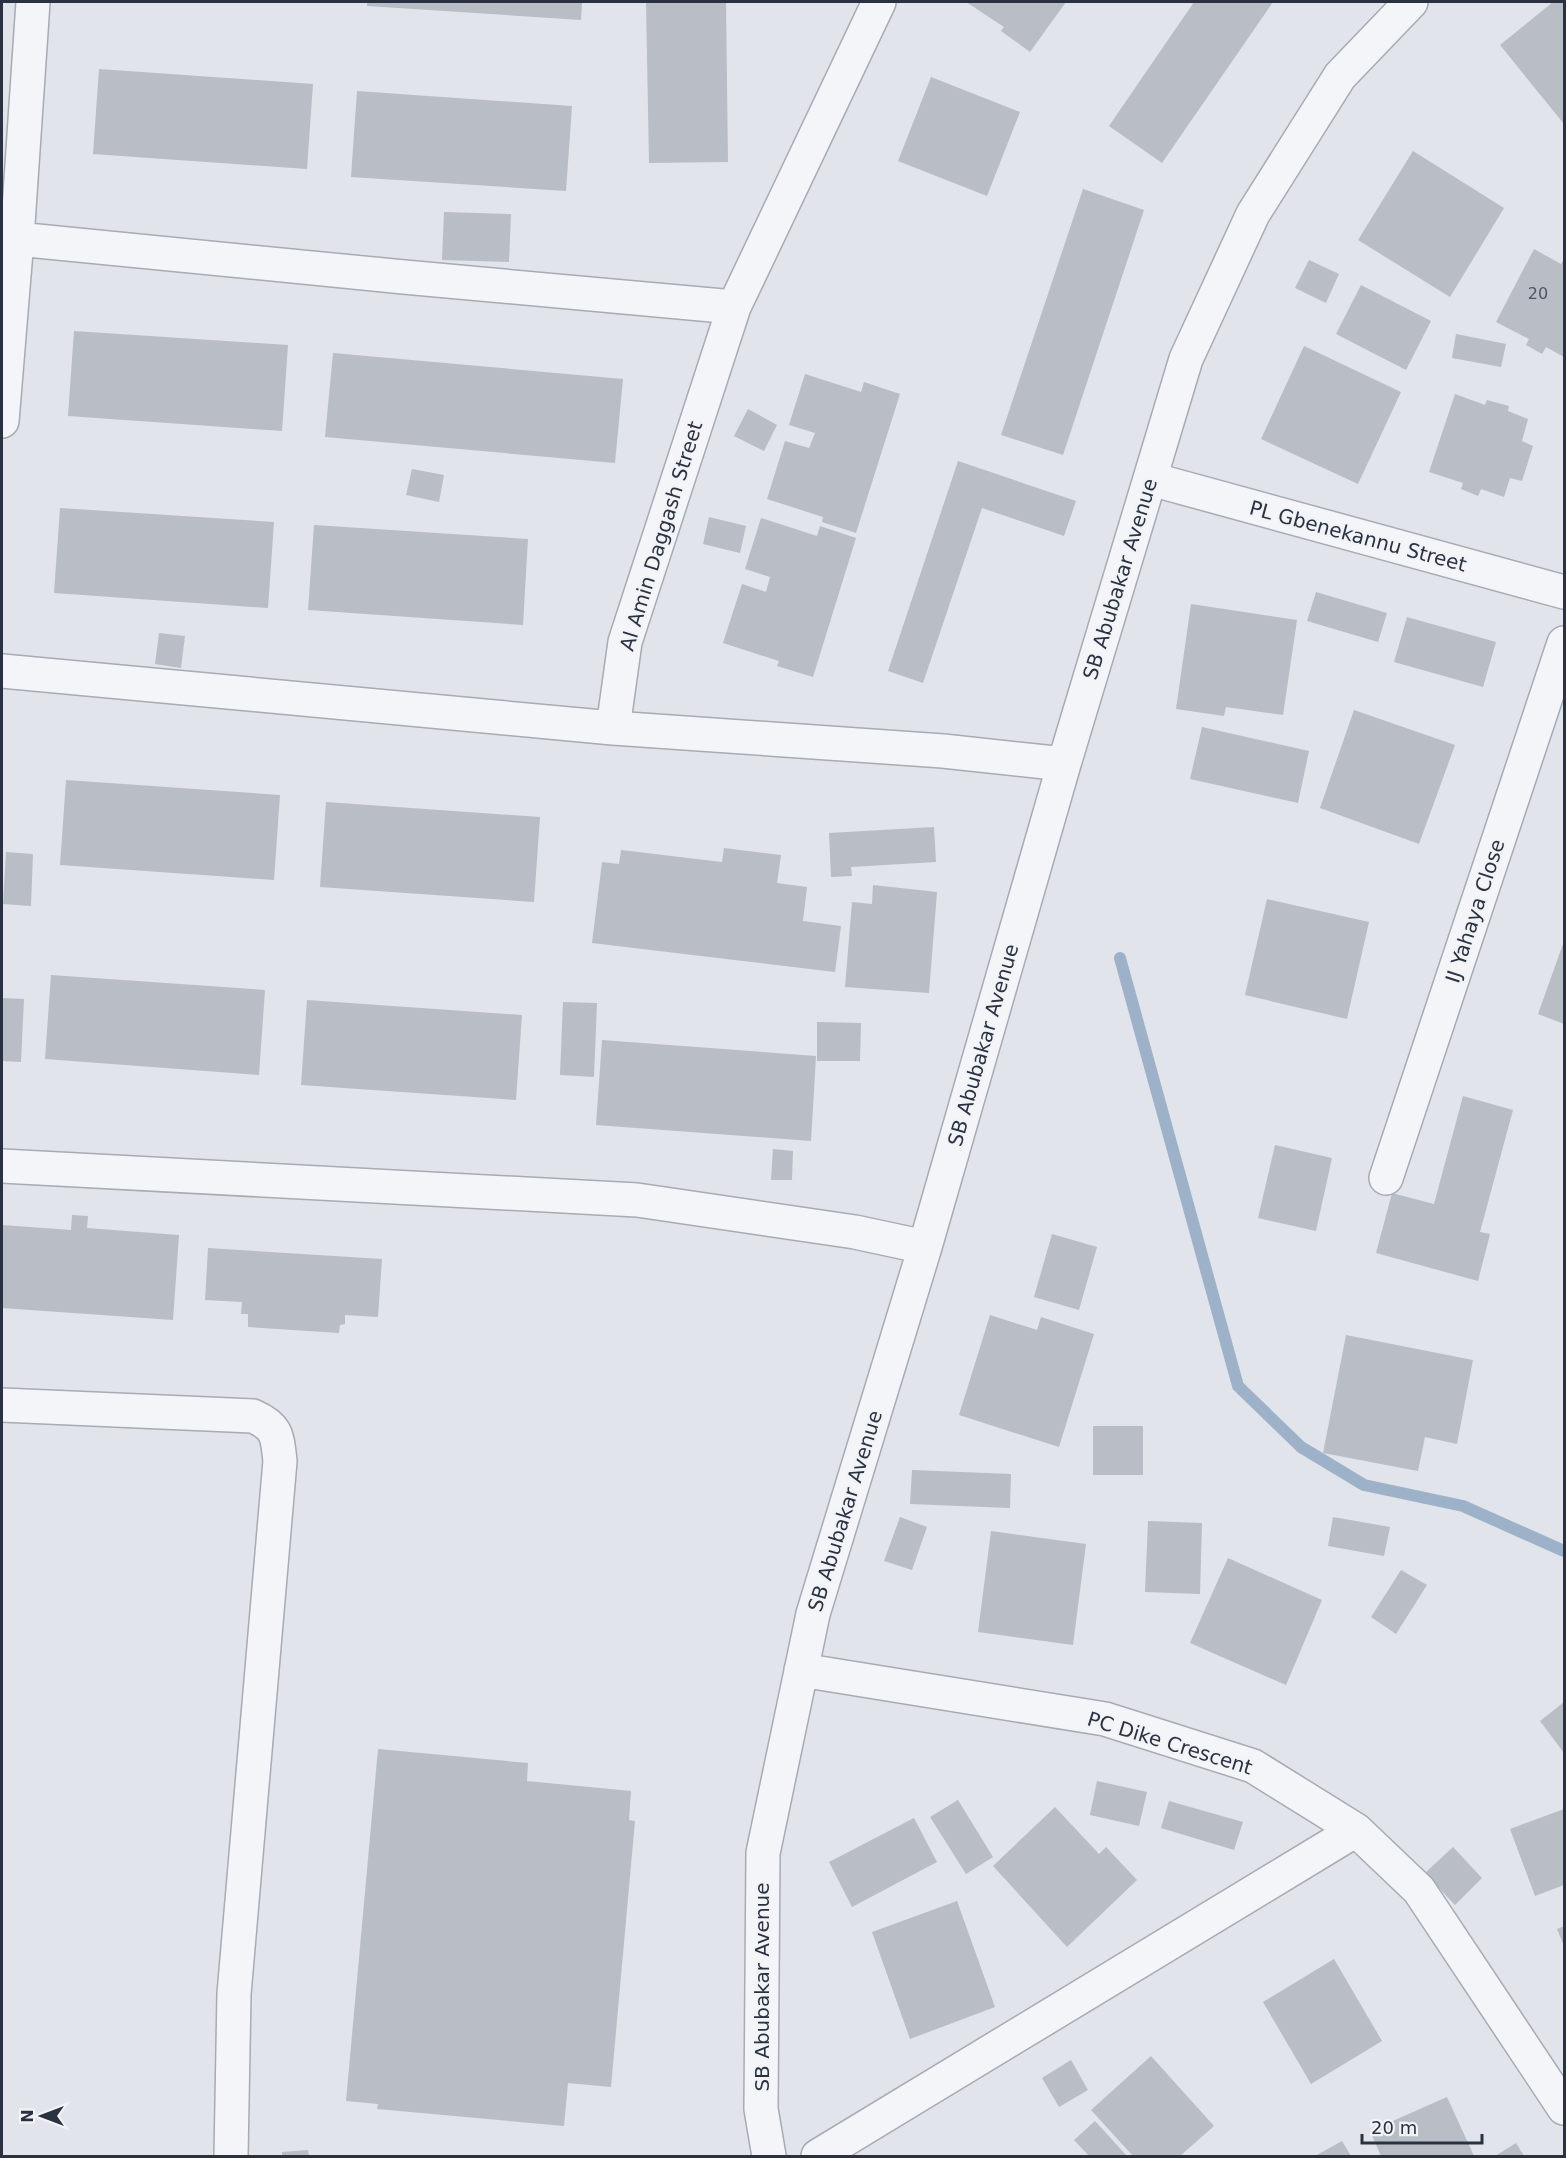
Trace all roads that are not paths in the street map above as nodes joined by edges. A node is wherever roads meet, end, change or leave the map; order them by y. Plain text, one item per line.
1 (33, 2) edge
2 (879, 2) edge
3 (1411, 2) edge
4 (17, 239) junction
5 (734, 307) junction
6 (2, 421) edge
7 (1150, 479) junction
8 (1564, 592) edge
9 (1564, 643) edge
10 (2, 671) edge
11 (614, 728) junction
12 (1064, 764) junction
13 (2, 1166) edge
14 (1386, 1178) dead end
15 (926, 1247) junction
16 (2, 1405) edge
17 (801, 1670) junction
18 (1356, 1830) junction
19 (1564, 2108) edge
20 (231, 2157) edge
21 (769, 2157) edge
22 (818, 2157) edge

1 - 4 street
2 - 5 street, Al Amin Daggash Street
3 - 7 street, SB Abubakar Avenue
4 - 5 street
4 - 6 street
5 - 11 street, Al Amin Daggash Street
7 - 8 street, PL Gbenekannu Street
7 - 12 street, SB Abubakar Avenue
9 - 14 street, IJ Yahaya Close
10 - 11 street
11 - 12 street
12 - 15 street, SB Abubakar Avenue
13 - 15 street
15 - 17 street, SB Abubakar Avenue
16 - 20 street
17 - 18 street, PC Dike Crescent
17 - 21 street, SB Abubakar Avenue
18 - 19 street, PC Dike Crescent
18 - 22 street

